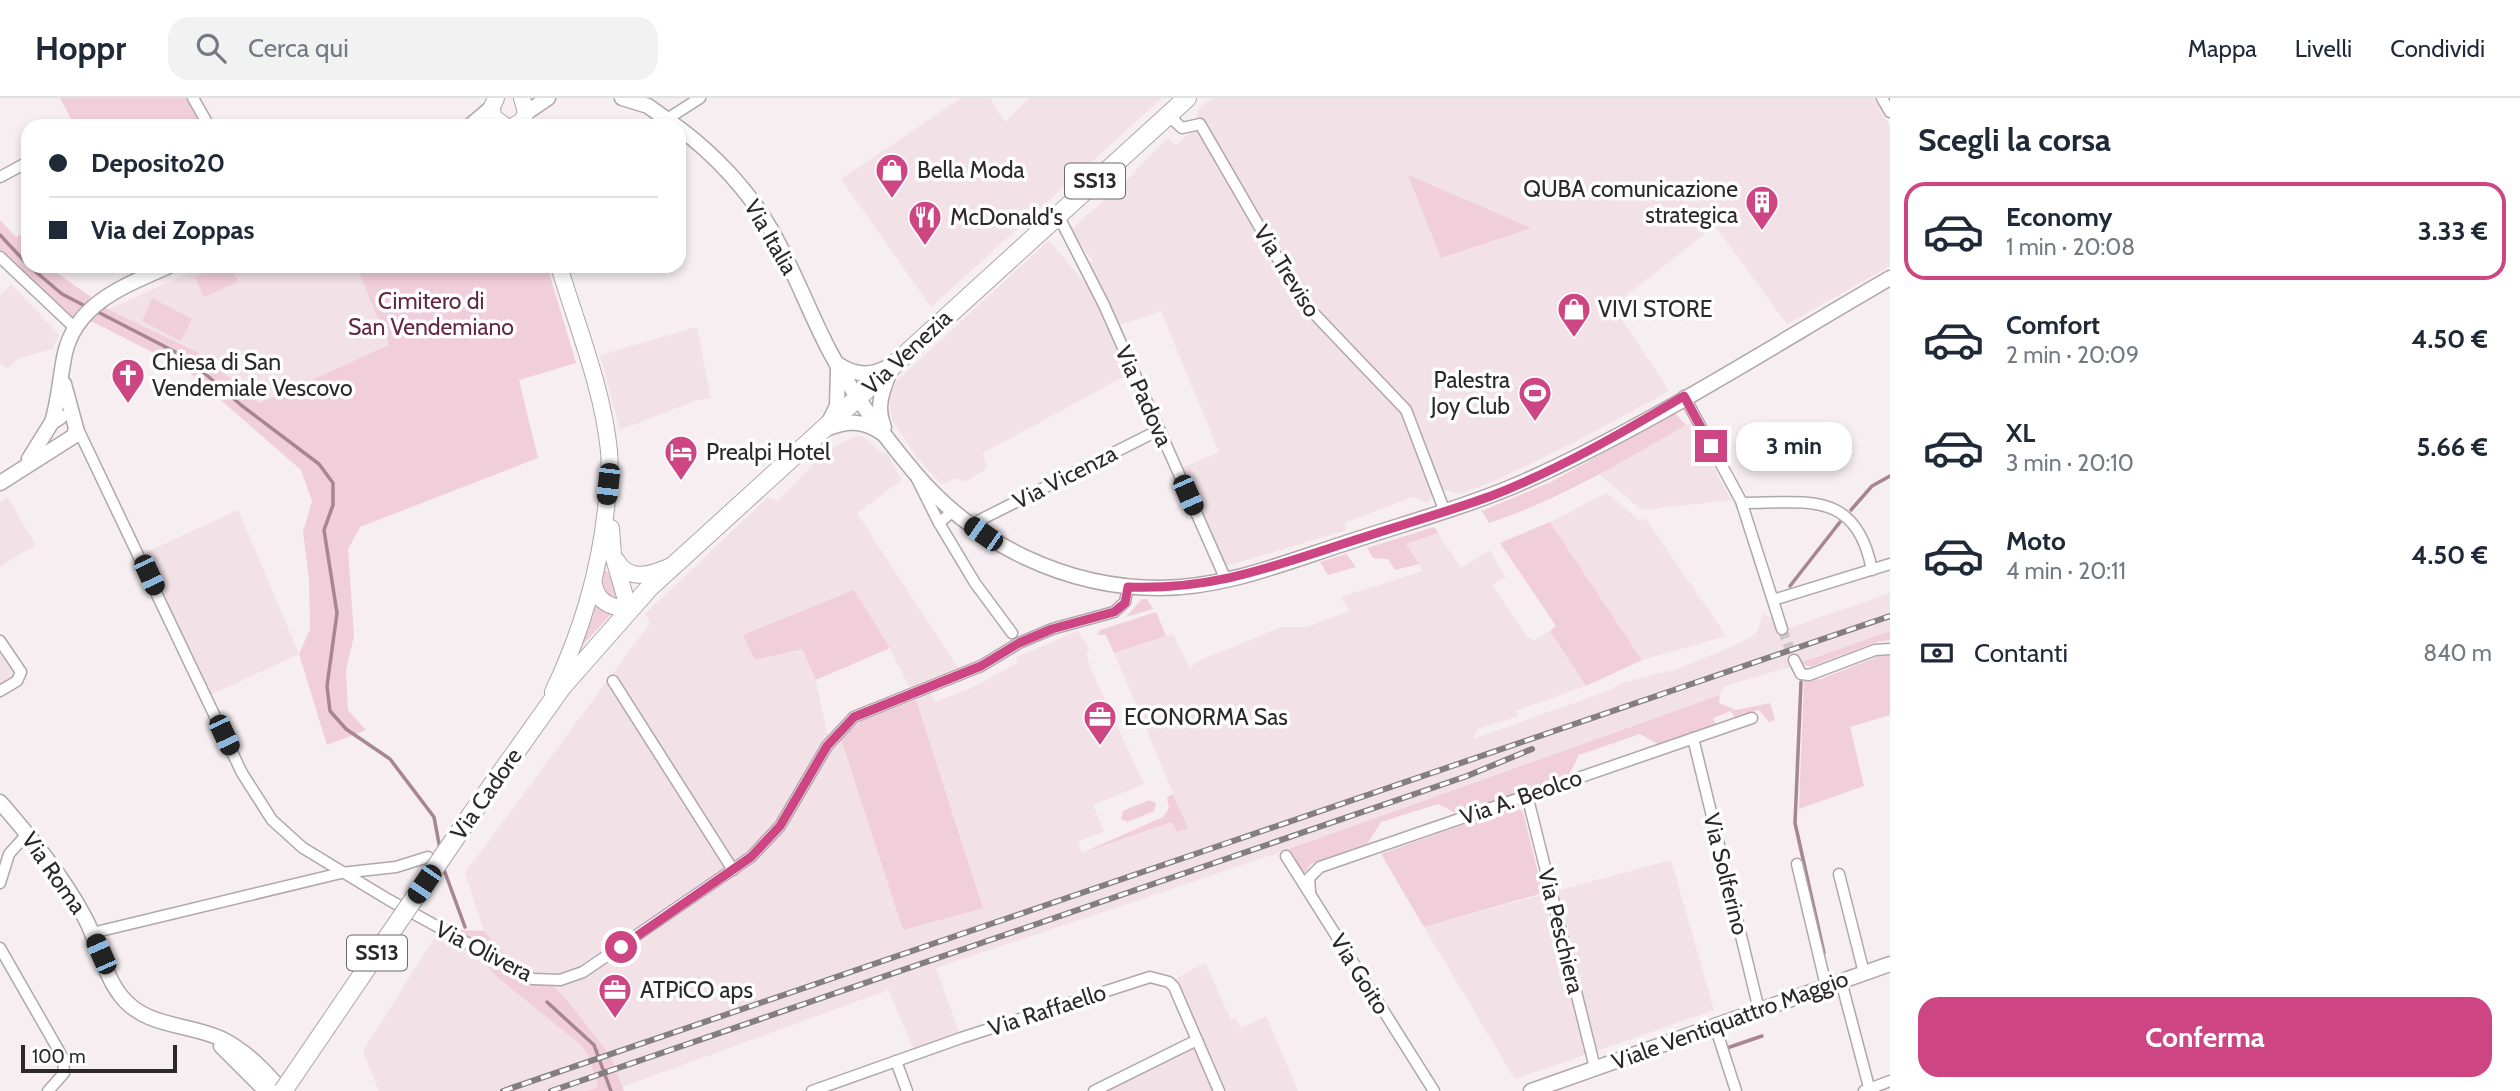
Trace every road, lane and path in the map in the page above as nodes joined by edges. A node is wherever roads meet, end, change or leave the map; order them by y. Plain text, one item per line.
1 (193, 98) edge
2 (548, 98) edge
3 (622, 98) edge
4 (700, 98) edge
5 (1188, 98) edge
6 (1882, 98) edge
7 (494, 102) edge
8 (648, 102) edge
9 (1890, 112) edge
10 (1168, 115) junction
11 (205, 119) edge
12 (477, 119) edge
13 (516, 119) edge
14 (668, 119) edge
15 (679, 119) edge
16 (686, 135) edge
17 (21, 166) edge
18 (0, 177) edge
19 (1058, 215) junction
20 (0, 257) edge
21 (155, 273) edge
22 (561, 273) edge
23 (1890, 278) edge
24 (75, 328) junction
25 (838, 364) junction
26 (893, 365) junction
27 (62, 372) junction
28 (1684, 396) junction
29 (858, 397) junction
30 (74, 423) junction
31 (52, 424) junction
32 (1159, 430) junction
33 (818, 432) junction
34 (889, 438) junction
35 (67, 441) junction
36 (89, 453) junction
37 (22, 468) junction
38 (913, 470) junction
39 (0, 483) edge
40 (608, 484) junction
41 (1742, 503) junction
42 (953, 511) junction
43 (1445, 512) junction
44 (939, 523) junction
45 (970, 524) junction
46 (614, 555) junction
47 (1890, 564) edge
48 (674, 565) junction
49 (1872, 570) junction
50 (1226, 580) junction
51 (594, 584) junction
52 (1128, 587) junction
53 (1773, 600) junction
54 (629, 610) junction
55 (1782, 629) tunnel mouth
56 (1012, 633) dead end
57 (0, 641) edge
58 (1890, 649) edge
59 (1794, 660) dead end
60 (613, 681) dead end
61 (0, 691) edge
62 (545, 710) junction
63 (1752, 718) dead end
64 (1693, 738) junction
65 (1527, 795) junction
66 (0, 802) edge
67 (27, 833) junction
68 (1286, 856) dead end
69 (428, 858) dead end
70 (1797, 864) dead end
71 (733, 870) junction
72 (341, 873) junction
73 (1839, 874) dead end
74 (0, 883) edge
75 (1310, 892) junction
76 (92, 933) junction
77 (0, 948) edge
78 (1890, 964) edge
79 (1864, 973) junction
80 (1841, 981) junction
81 (1826, 986) junction
82 (1759, 1010) junction
83 (1715, 1026) junction
84 (186, 1028) junction
85 (1197, 1040) junction
86 (896, 1061) junction
87 (1595, 1068) junction
88 (1890, 1081) edge
89 (1552, 1087) edge
90 (1868, 1090) edge
91 (48, 1091) edge
92 (266, 1091) edge
93 (283, 1091) edge
94 (811, 1091) edge
95 (908, 1091) edge
96 (1094, 1091) edge
97 (1219, 1091) edge
98 (1434, 1091) edge
99 (1531, 1091) edge
100 (1736, 1091) edge

1 - 11 street
2 - 13 street
3 - 8 street, Via Italia
4 - 15 street
5 - 10 main road, Via Venezia / SS13
6 - 9 street
7 - 12 street
7 - 13 main road
8 - 14 street, Via Italia
10 - 19 main road, Via Venezia / SS13
10 - 43 street, Via Treviso
16 - 25 street, Via Italia
17 - 18 street
19 - 26 main road, Via Venezia / SS13
19 - 32 street, Via Padova
20 - 24 street
21 - 24 street
22 - 40 main road
23 - 28 street, Via Italia
24 - 27 street
25 - 26 street
25 - 29 street, Via Italia
25 - 33 street, Via Italia
26 - 29 main road, Via Venezia / SS13
26 - 34 street, Via Italia
27 - 30 street
27 - 31 street
28 - 41 street
28 - 43 street, Via Italia
29 - 33 main road, Via Venezia / SS13
29 - 34 street, Via Italia
30 - 31 street
30 - 35 street
30 - 36 street, Via Olivera
31 - 35 street
31 - 37 street
32 - 45 street, Via Vicenza
32 - 50 street, Via Padova
33 - 34 street, Via Italia
33 - 48 main road, Via Venezia / SS13
34 - 38 street, Via Italia
35 - 36 street
35 - 37 street
36 - 72 street, Via Olivera
37 - 39 street
38 - 42 street, Via Italia
38 - 44 street
40 - 46 main road
40 - 51 main road
41 - 49 street
41 - 53 street
42 - 44 street
42 - 45 street, Via Italia
43 - 50 street, Via Italia
44 - 56 street
45 - 52 street, Via Italia
46 - 48 main road
46 - 54 main road
47 - 49 street
48 - 54 main road, Via Venezia / SS13
49 - 53 street
50 - 52 street, Via Italia
51 - 54 main road
51 - 62 main road
52 - 71 street, Via Olivera
53 - 55 street
54 - 62 main road, Via Cadore / SS13
57 - 61 street
58 - 59 street
60 - 71 street
62 - 93 main road, Via Cadore / SS13, bridge
63 - 64 street, Via A. Beolco
64 - 65 street, Via A. Beolco
64 - 82 street, Via Solferino
65 - 75 street, Via A. Beolco
65 - 87 street, Via Peschiera
66 - 67 street, Via Roma
67 - 74 street
67 - 76 street, Via Roma
68 - 75 street, Via Goito
69 - 72 street
70 - 81 street
71 - 72 street, Via Olivera
72 - 76 street
73 - 79 street
75 - 98 street, Via Goito
76 - 84 street, Via Roma
77 - 91 street
78 - 79 street, Viale Ventiquattro Maggio
79 - 80 street, Viale Ventiquattro Maggio
80 - 81 street, Viale Ventiquattro Maggio
80 - 90 street
81 - 82 street, Viale Ventiquattro Maggio
82 - 83 street, Viale Ventiquattro Maggio
83 - 87 street, Viale Ventiquattro Maggio
83 - 100 street
84 - 92 street, Via Roma
84 - 93 street, Via Roma
85 - 86 street, Via Raffaello
85 - 96 street
85 - 97 street, Via Raffaello
86 - 94 street, Via Raffaello
86 - 95 street
87 - 89 street, Viale Ventiquattro Maggio
88 - 90 street
89 - 99 street, Viale Ventiquattro Maggio

